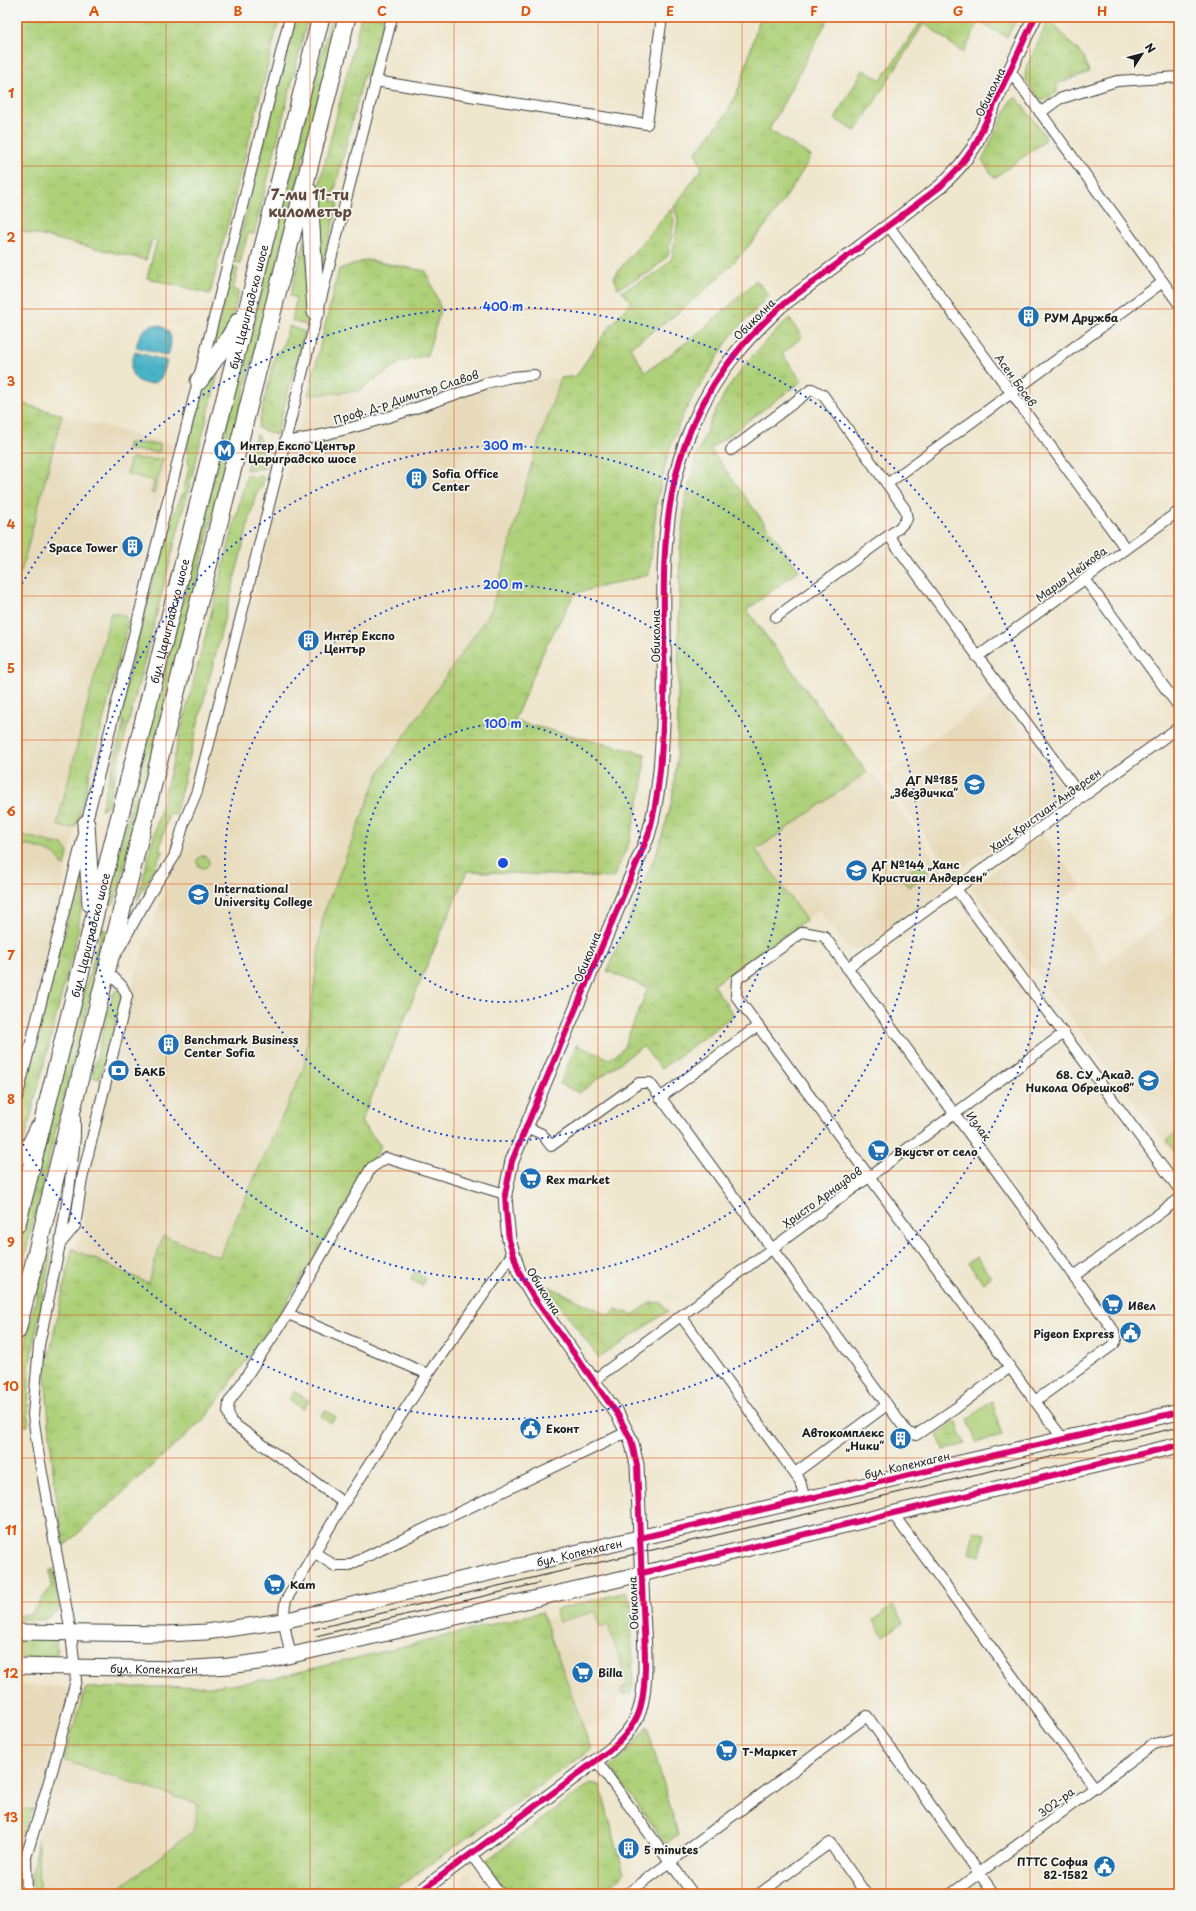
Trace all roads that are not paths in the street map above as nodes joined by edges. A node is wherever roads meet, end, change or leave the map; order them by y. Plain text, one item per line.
1 (290, 17) edge
2 (321, 17) edge
3 (347, 17) edge
4 (392, 17) edge
5 (662, 17) edge
6 (1036, 17) edge
7 (1011, 72) junction
8 (1179, 77) edge
9 (375, 82) junction
10 (1040, 113) junction
11 (308, 176) junction
12 (888, 224) junction
13 (1163, 282) junction
14 (249, 304) junction
15 (1179, 304) edge
16 (316, 312) junction
17 (534, 375) dead end
18 (199, 381) junction
19 (1011, 393) junction
20 (285, 442) junction
21 (731, 450) dead end
22 (887, 484) junction
23 (1179, 511) edge
24 (889, 536) junction
25 (1126, 549) junction
26 (1086, 579) junction
27 (776, 617) dead end
28 (977, 657) junction
29 (1179, 707) edge
30 (1179, 727) edge
31 (1082, 798) junction
32 (86, 824) junction
33 (956, 889) junction
34 (90, 930) junction
35 (847, 968) junction
36 (107, 971) junction
37 (758, 1026) junction
38 (1064, 1033) junction
39 (17, 1098) edge
40 (660, 1098) junction
41 (74, 1101) junction
42 (46, 1106) junction
43 (954, 1114) junction
44 (526, 1127) junction
45 (17, 1164) edge
46 (869, 1177) junction
47 (1179, 1189) edge
48 (506, 1194) junction
49 (1179, 1198) edge
50 (17, 1224) edge
51 (60, 1244) junction
52 (772, 1249) junction
53 (512, 1253) junction
54 (1074, 1276) junction
55 (288, 1314) junction
56 (681, 1316) junction
57 (17, 1331) edge
58 (1010, 1366) junction
59 (428, 1374) junction
60 (594, 1380) junction
61 (1035, 1401) junction
62 (887, 1405) junction
63 (1179, 1412) edge
64 (627, 1432) junction
65 (1063, 1439) junction
66 (1179, 1445) edge
67 (795, 1473) junction
68 (805, 1500) junction
69 (344, 1503) junction
70 (893, 1514) junction
71 (640, 1538) junction
72 (314, 1552) junction
73 (642, 1573) junction
74 (283, 1621) junction
75 (17, 1632) edge
76 (71, 1633) junction
77 (291, 1656) junction
78 (17, 1666) edge
79 (74, 1667) junction
80 (1179, 1738) edge
81 (596, 1760) junction
82 (1095, 1788) junction
83 (472, 1854) junction
84 (669, 1862) junction
85 (979, 1873) junction
86 (27, 1894) edge
87 (417, 1894) edge
88 (500, 1894) edge
89 (627, 1894) edge
90 (693, 1894) edge
91 (760, 1894) edge
92 (866, 1894) edge
93 (951, 1894) edge
94 (994, 1894) edge

1 - 18 street
2 - 14 highway, бул. Цариградско шосе
3 - 11 highway
4 - 9 street
5 - 9 street
6 - 7 street, Обиколна
7 - 10 street
7 - 12 street, Обиколна
8 - 10 street
9 - 16 street
10 - 13 street
11 - 16 highway
11 - 36 highway
12 - 19 street, Асен Босев
12 - 44 street, Обиколна
13 - 15 street
13 - 19 street
14 - 18 highway
14 - 34 highway, бул. Цариградско шосе
16 - 20 street
17 - 20 street, Проф. Д-р Димитър Славов
18 - 32 street
19 - 22 street
19 - 25 street, Асен Босев
20 - 36 street
21 - 22 street
22 - 24 street
23 - 25 street, Мария Нейкова
24 - 27 street
24 - 28 street
25 - 26 street, Мария Нейкова
26 - 28 street, Мария Нейкова
26 - 29 street
28 - 31 street
30 - 31 street, Ханс Кристиан Андерсен
31 - 33 street, Ханс Кристиан Андерсен
32 - 34 highway
32 - 39 street
33 - 35 street, Ханс Кристиан Андерсен
33 - 38 street
34 - 42 highway, бул. Цариградско шосе
35 - 37 street, Излак
35 - 43 street, Излак
36 - 41 highway
36 - 51 street
37 - 40 street
37 - 46 street
38 - 43 street, Христо Арнаудов
38 - 47 street
40 - 44 street
40 - 52 street
41 - 51 street
41 - 57 highway
42 - 45 street
42 - 50 highway, бул. Цариградско шосе
43 - 46 street, Христо Арнаудов
43 - 54 street, Излак
44 - 48 street, Обиколна
46 - 52 street, Христо Арнаудов
46 - 58 street
48 - 53 street, Обиколна
48 - 55 street
49 - 54 street
51 - 76 street
52 - 56 street, Христо Арнаудов
52 - 62 street
53 - 59 street
53 - 60 street, Обиколна
54 - 61 street, Излак
55 - 59 street
55 - 69 street
56 - 60 street, Христо Арнаудов
56 - 67 street
58 - 61 street
58 - 62 street
59 - 69 street
60 - 64 street, Обиколна
61 - 65 street
62 - 67 street
63 - 65 main road, бул. Копенхаген
64 - 71 street, Обиколна
64 - 72 street
65 - 68 main road, бул. Копенхаген
66 - 70 main road, бул. Копенхаген
67 - 68 street
68 - 71 main road, бул. Копенхаген
69 - 72 street
70 - 73 main road, бул. Копенхаген
70 - 82 street
71 - 73 street, Обиколна
71 - 74 main road, бул. Копенхаген
72 - 74 street
73 - 77 main road, бул. Копенхаген
73 - 81 street, Обиколна
74 - 76 main road, бул. Копенхаген
74 - 77 street
75 - 76 main road, бул. Копенхаген
76 - 79 street
77 - 79 main road, бул. Копенхаген
78 - 79 main road, бул. Копенхаген
79 - 86 street
80 - 82 street, 302-ра
81 - 83 street, Обиколна
81 - 84 street
82 - 85 street, 302-ра
83 - 87 street, Обиколна
83 - 88 street
84 - 85 street
84 - 89 street
84 - 90 street
85 - 93 street, 302-ра
85 - 94 street
91 - 92 street

